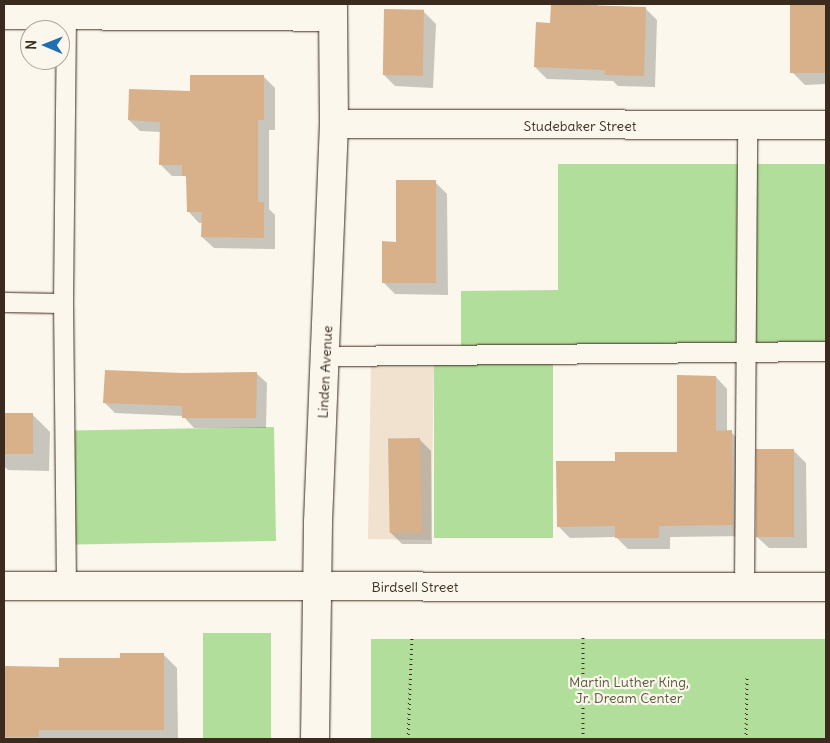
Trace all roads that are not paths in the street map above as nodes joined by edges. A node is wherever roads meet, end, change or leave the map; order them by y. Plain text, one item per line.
1 (66, 9) edge
2 (333, 10) edge
3 (4, 15) edge
4 (334, 124) junction
5 (747, 126) junction
6 (826, 126) edge
7 (4, 302) edge
8 (63, 303) junction
9 (744, 351) junction
10 (826, 351) edge
11 (326, 356) junction
12 (4, 586) edge
13 (66, 586) junction
14 (317, 586) junction
15 (744, 587) junction
16 (826, 587) edge
17 (315, 739) edge

1 - 2 street
1 - 3 street
1 - 8 lane
2 - 4 street, Linden Avenue
4 - 5 street, Studebaker Street
4 - 11 street, Linden Avenue
5 - 6 street, Studebaker Street
5 - 9 lane
7 - 8 lane
8 - 13 lane
9 - 10 lane
9 - 11 lane
9 - 15 lane
11 - 14 street, Linden Avenue
12 - 13 street, Birdsell Street
13 - 14 street, Birdsell Street
14 - 15 street, Birdsell Street
14 - 17 street, Linden Avenue
15 - 16 street, Birdsell Street

